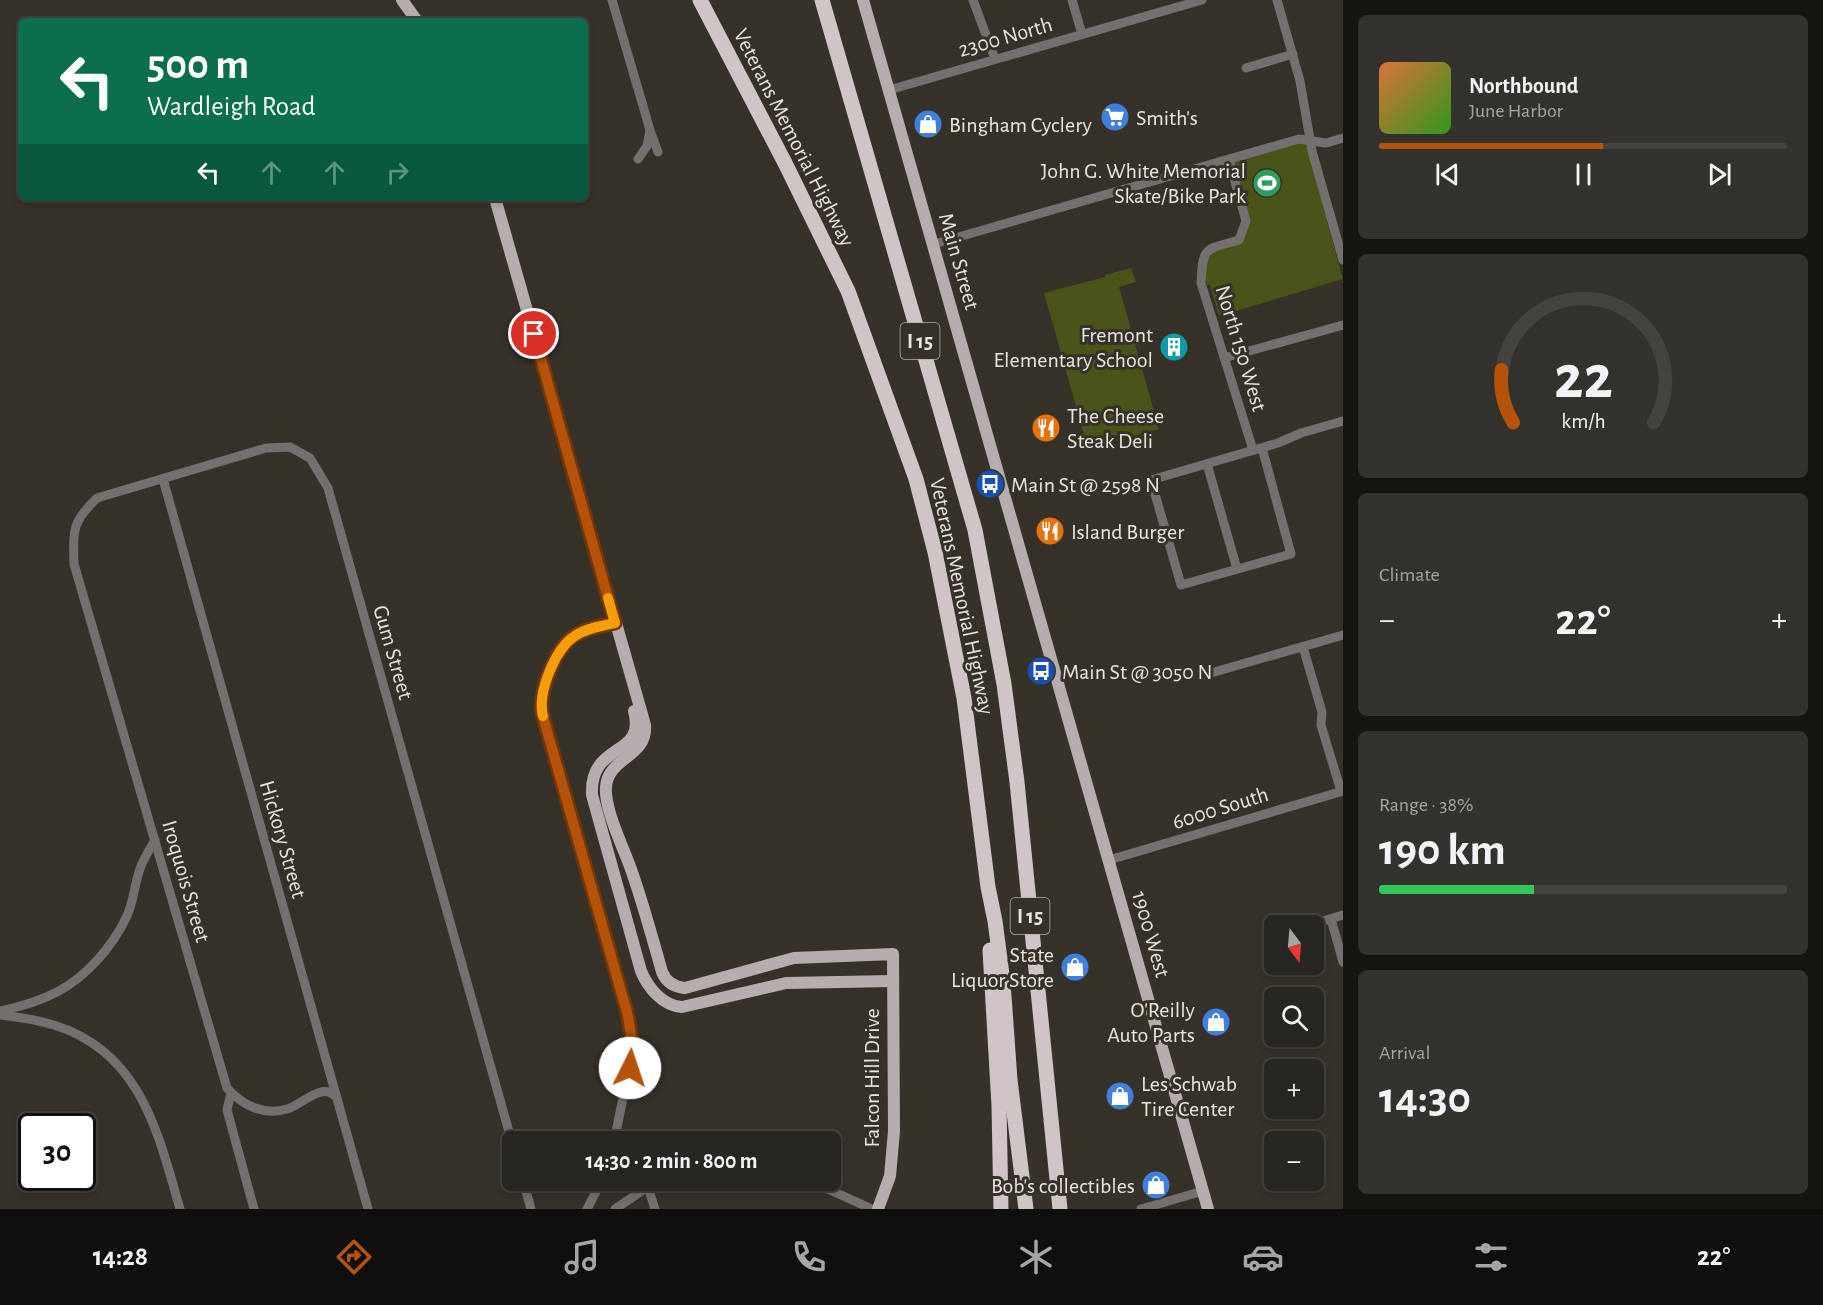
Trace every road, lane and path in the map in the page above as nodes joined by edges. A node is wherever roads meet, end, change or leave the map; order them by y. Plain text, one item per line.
1 (402, 0) edge
2 (612, 0) edge
3 (700, 0) edge
4 (822, 0) edge
5 (864, 0) edge
6 (973, 0) edge
7 (1072, 0) edge
8 (1202, 0) edge
9 (1277, 0) edge
10 (1166, 5) edge
11 (415, 18) edge
12 (1082, 34) junction
13 (1293, 54) junction
14 (995, 59) junction
15 (1246, 68) dead end
16 (889, 90) junction
17 (650, 130) junction
18 (1343, 138) edge
19 (1311, 141) junction
20 (658, 152) dead end
21 (638, 159) dead end
22 (1229, 160) junction
23 (496, 201) edge
24 (934, 244) junction
25 (1343, 260) edge
26 (1343, 325) edge
27 (1224, 358) junction
28 (1343, 420) edge
29 (1258, 449) junction
30 (1207, 464) junction
31 (163, 479) junction
32 (74, 564) joint
33 (1237, 569) junction
34 (615, 623) junction
35 (1343, 635) edge
36 (1303, 647) junction
37 (1055, 671) joint
38 (1204, 675) dead end
39 (1342, 791) edge
40 (154, 840) junction
41 (1109, 860) junction
42 (988, 887) junction
43 (1343, 915) edge
44 (1331, 919) junction
45 (1324, 921) edge
46 (1343, 962) edge
47 (892, 981) junction
48 (0, 1013) edge
49 (231, 1093) junction
50 (337, 1098) junction
51 (509, 1131) edge
52 (616, 1131) edge
53 (1054, 1149) junction
54 (526, 1191) edge
55 (596, 1191) edge
56 (641, 1191) edge
57 (649, 1191) edge
58 (832, 1191) edge
59 (1203, 1191) junction
60 (627, 1205) edge
61 (180, 1209) edge
62 (254, 1209) edge
63 (368, 1209) edge
64 (531, 1209) edge
65 (587, 1209) edge
66 (615, 1209) edge
67 (655, 1209) edge
68 (872, 1209) edge
69 (878, 1209) edge
70 (1001, 1209) edge
71 (1026, 1209) edge
72 (1060, 1209) edge
73 (1069, 1209) edge
74 (1141, 1209) edge
75 (1208, 1209) edge

1 - 11 main road
2 - 17 street
3 - 42 highway, Veterans Memorial Highway / I 15
4 - 53 highway, Veterans Memorial Highway / I 15
5 - 16 main road, Main Street
6 - 14 street
7 - 12 street
8 - 10 street, 2300 North
9 - 13 street
10 - 12 street, 2300 North
12 - 14 street, 2300 North
13 - 15 street
13 - 19 street
14 - 16 street, 2300 North
16 - 24 main road, Main Street
17 - 20 street
17 - 21 street
18 - 19 street
19 - 22 street
19 - 25 street
22 - 24 street
22 - 27 street, North 150 West
23 - 34 main road
24 - 37 main road, Main Street
26 - 27 street
27 - 29 street, North 150 West
28 - 29 street
29 - 30 street
29 - 33 street, North 150 West
30 - 33 street
30 - 33 street
31 - 32 street, Gum Street
31 - 50 street, Hickory Street
31 - 51 street, Gum Street
32 - 40 street, Iroquois Street
34 - 47 main road
34 - 47 main road, Falcon Hill Drive
34 - 52 street
35 - 36 street
36 - 38 street
36 - 39 street
37 - 41 main road, 1900 West
39 - 41 street, 6000 South
40 - 48 street
40 - 49 street, Iroquois Street
41 - 59 main road, 1900 West
42 - 70 highway
42 - 71 highway, Veterans Memorial Highway / I 15
43 - 44 street
44 - 45 street
44 - 46 street
47 - 69 main road, Falcon Hill Drive
48 - 61 street
49 - 50 street
49 - 62 street
50 - 63 street, Hickory Street
53 - 72 highway, Veterans Memorial Highway / I 15
53 - 73 highway
54 - 64 street
55 - 65 street
56 - 60 street
57 - 67 street
58 - 68 street
59 - 74 street
59 - 75 main road, 1900 West
60 - 66 street

